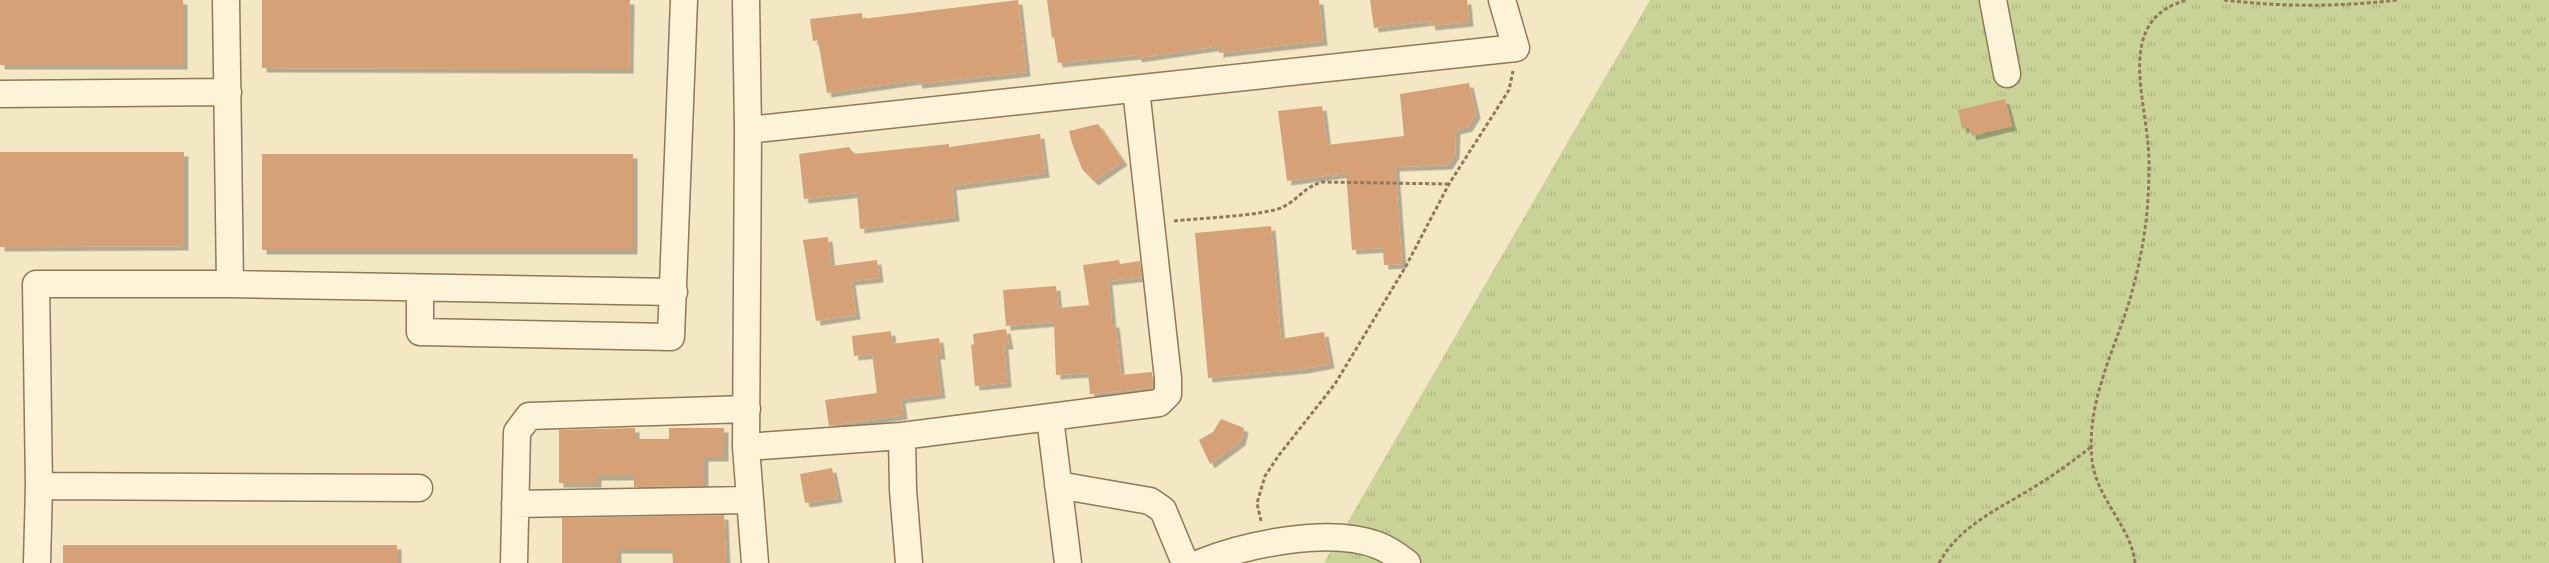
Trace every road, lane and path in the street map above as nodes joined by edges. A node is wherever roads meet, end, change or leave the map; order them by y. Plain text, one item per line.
1 (226, 0) edge
2 (684, 0) edge
3 (746, 0) edge
4 (1502, 0) edge
5 (1993, 0) edge
6 (2188, 0) edge
7 (2224, 0) edge
8 (2397, 0) edge
9 (1516, 48) junction
10 (2007, 74) dead end
11 (1136, 88) junction
12 (228, 92) junction
13 (0, 94) edge
14 (748, 130) junction
15 (1449, 184) junction
16 (1151, 223) junction
17 (230, 284) junction
18 (420, 289) junction
19 (674, 292) junction
20 (747, 409) junction
21 (1050, 418) junction
22 (902, 436) junction
23 (746, 447) junction
24 (2091, 447) junction
25 (1058, 484) junction
26 (39, 486) junction
27 (419, 488) dead end
28 (750, 500) junction
29 (515, 504) junction
30 (1270, 544) junction
31 (37, 563) edge
32 (514, 563) edge
33 (755, 563) edge
34 (910, 563) edge
35 (1068, 563) edge
36 (1185, 563) edge
37 (1200, 563) edge
38 (1407, 563) edge
39 (1939, 563) edge
40 (2135, 563) edge

1 - 12 street
2 - 19 street
3 - 14 street
4 - 9 street
5 - 10 street
6 - 24 path
7 - 8 path
9 - 11 street
9 - 15 path
11 - 14 street
11 - 16 street
12 - 13 street
12 - 17 street
14 - 20 street
15 - 16 path
15 - 30 path
16 - 21 street
17 - 18 street
17 - 26 street
18 - 19 street
18 - 19 street
20 - 23 street
20 - 29 street
21 - 22 street
21 - 25 street
22 - 23 street
22 - 34 street
23 - 28 street
24 - 39 path
24 - 40 path
25 - 35 street
25 - 36 street
26 - 27 street
26 - 31 street
28 - 29 street
28 - 33 street
29 - 32 street
30 - 37 street
30 - 38 street

